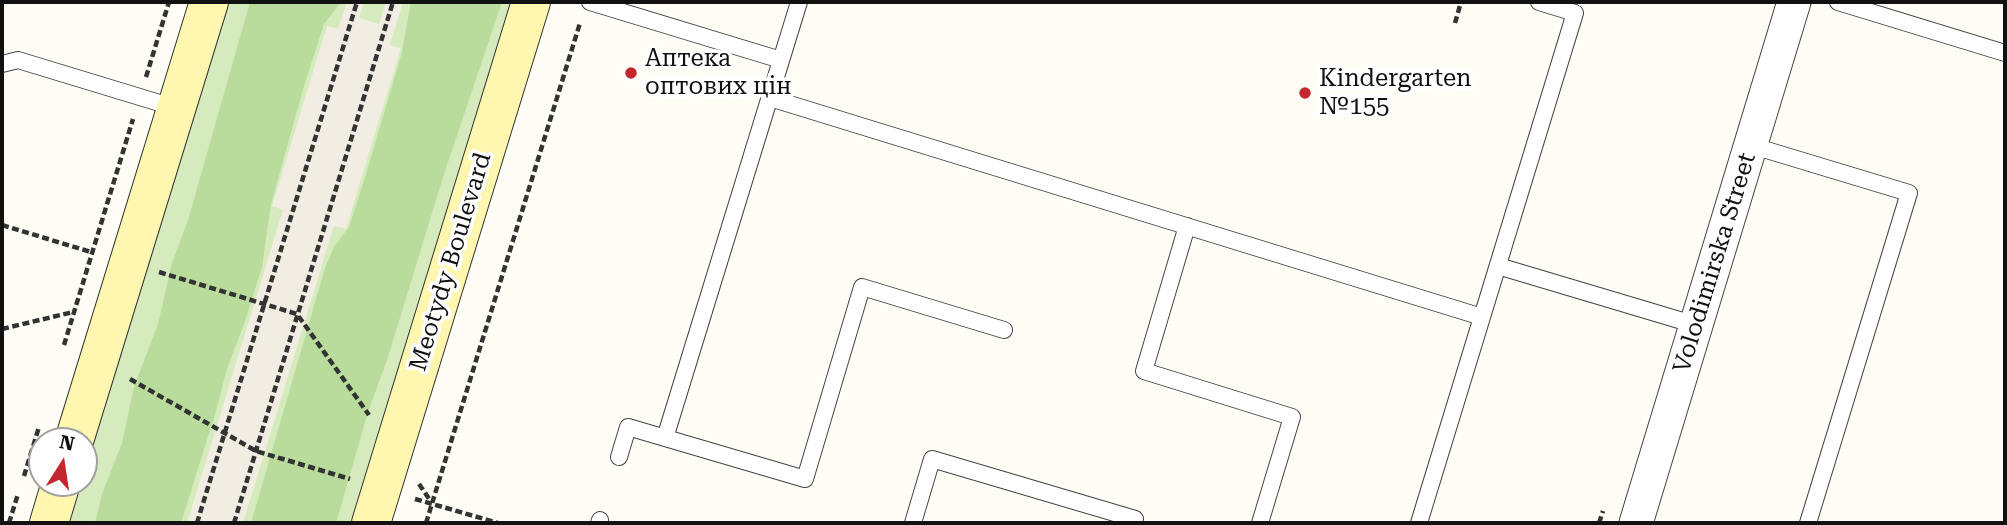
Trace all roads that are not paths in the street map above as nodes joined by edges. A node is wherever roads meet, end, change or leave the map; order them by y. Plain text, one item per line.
1 (209, 2) edge
2 (531, 2) edge
3 (799, 2) edge
4 (1539, 2) edge
5 (1794, 2) edge
6 (1838, 2) edge
7 (586, 8) edge
8 (2005, 53) edge
9 (781, 60) junction
10 (2, 64) edge
11 (770, 98) junction
12 (176, 108) junction
13 (1750, 145) junction
14 (1187, 226) junction
15 (1497, 266) junction
16 (1482, 317) junction
17 (1696, 325) junction
18 (1004, 330) dead end
19 (78, 427) edge
20 (666, 438) junction
21 (619, 457) dead end
22 (57, 497) edge
23 (377, 506) edge
24 (49, 523) edge
25 (913, 523) edge
26 (1134, 523) edge
27 (1260, 523) edge
28 (1419, 523) edge
29 (1636, 523) edge
30 (1808, 523) edge

1 - 12 street
2 - 23 street, Meotydy Boulevard
3 - 9 lane
4 - 15 lane
5 - 13 street, Volodimirska Street
6 - 8 lane
7 - 9 lane
9 - 11 lane
10 - 12 lane
11 - 14 lane
11 - 20 lane
12 - 19 street
13 - 17 street, Volodimirska Street
13 - 30 lane
14 - 16 lane
14 - 27 lane
15 - 16 lane
15 - 17 lane
16 - 28 lane
17 - 29 street, Volodimirska Street
18 - 20 lane
20 - 21 lane
22 - 24 street
25 - 26 lane

